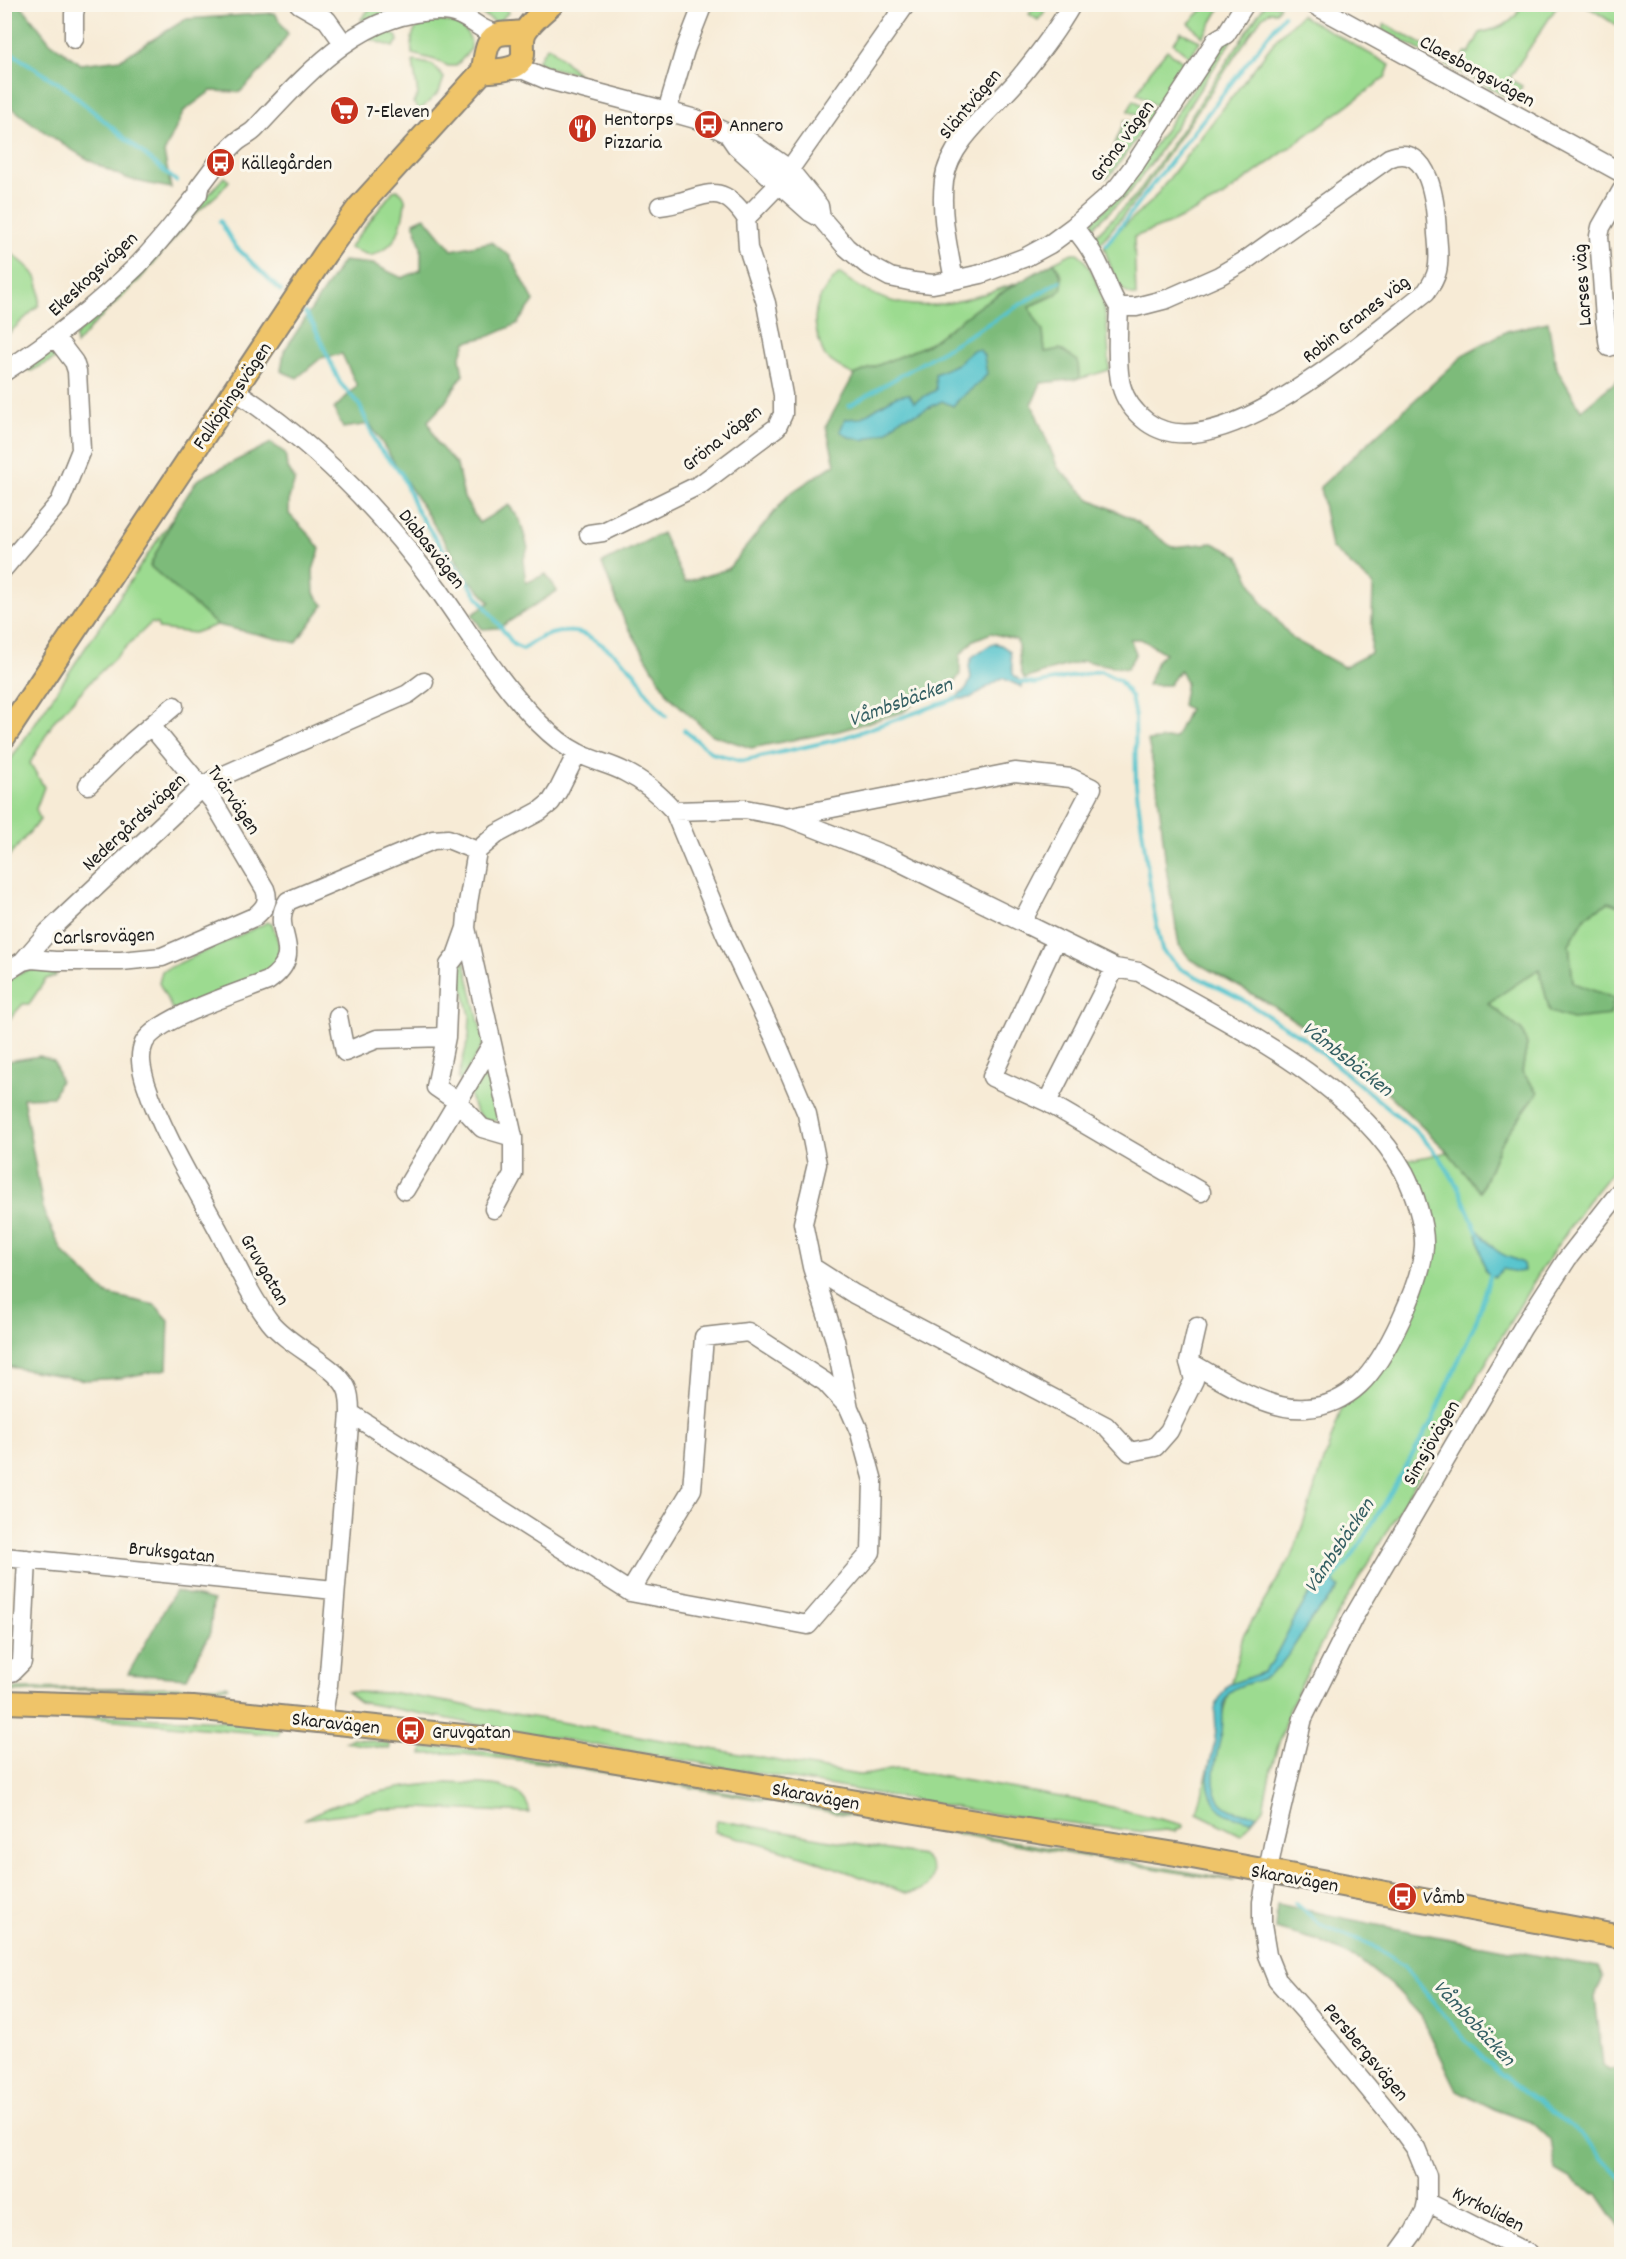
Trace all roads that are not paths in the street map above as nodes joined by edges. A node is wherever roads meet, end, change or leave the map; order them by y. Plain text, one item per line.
1 (76, 4) edge
2 (299, 4) edge
3 (552, 4) edge
4 (703, 4) edge
5 (906, 4) edge
6 (1072, 4) edge
7 (1232, 4) edge
8 (1245, 4) edge
9 (1313, 4) edge
10 (406, 10) edge
11 (74, 39) dead end
12 (1216, 40) junction
13 (344, 44) junction
14 (505, 51) junction
15 (667, 111) junction
16 (1622, 173) edge
17 (784, 176) junction
18 (1622, 190) edge
19 (660, 206) dead end
20 (746, 218) junction
21 (1073, 227) junction
22 (954, 280) junction
23 (1119, 308) junction
24 (56, 337) junction
25 (1609, 346) dead end
26 (4, 372) edge
27 (234, 390) junction
28 (589, 534) dead end
29 (4, 568) edge
30 (424, 682) dead end
31 (174, 706) dead end
32 (152, 727) junction
33 (4, 737) edge
34 (577, 753) junction
35 (88, 785) dead end
36 (202, 787) junction
37 (674, 811) junction
38 (788, 817) junction
39 (477, 851) junction
40 (275, 906) junction
41 (1023, 922) junction
42 (466, 928) junction
43 (1056, 939) junction
44 (23, 961) junction
45 (1115, 968) junction
46 (4, 973) edge
47 (338, 1016) dead end
48 (446, 1037) junction
49 (492, 1044) junction
50 (458, 1102) junction
51 (1047, 1102) junction
52 (513, 1137) junction
53 (1622, 1189) edge
54 (405, 1190) dead end
55 (1201, 1192) dead end
56 (494, 1209) dead end
57 (812, 1267) junction
58 (1197, 1328) dead end
59 (1190, 1362) junction
60 (849, 1408) junction
61 (350, 1413) junction
62 (4, 1557) edge
63 (27, 1559) junction
64 (334, 1590) junction
65 (630, 1592) junction
66 (4, 1672) edge
67 (4, 1702) edge
68 (322, 1721) junction
69 (1269, 1872) junction
70 (1622, 1937) edge
71 (1427, 2202) junction
72 (1398, 2254) edge
73 (1529, 2254) edge

1 - 11 street
2 - 13 street
3 - 14 main road, Falköpingsvägen
4 - 15 street
5 - 17 street
6 - 22 street, Släntvägen
7 - 12 street, Gröna vägen
8 - 12 street, Gröna vägen
9 - 16 street, Claesborgsvägen
10 - 13 street, Ekeskogsvägen
10 - 14 street, Ekeskogsvägen
12 - 21 street, Gröna vägen
13 - 24 street, Ekeskogsvägen
14 - 15 street, Gröna vägen
14 - 27 main road, Falköpingsvägen
15 - 17 street, Gröna vägen
17 - 20 street
17 - 22 street, Gröna vägen
18 - 25 street, Larses väg
19 - 20 street
20 - 28 street, Gröna vägen
21 - 22 street, Gröna vägen
21 - 23 street, Robin Granes väg
23 - 23 street, Robin Granes väg
24 - 26 street, Ekeskogsvägen
24 - 29 street
27 - 33 main road, Falköpingsvägen
27 - 34 street, Diabasvägen
30 - 36 street, Nedergårdsvägen
31 - 32 street
32 - 35 street
32 - 36 street, Tvärvägen
34 - 37 street, Diabasvägen
34 - 39 street
36 - 40 street, Tvärvägen
36 - 44 street, Nedergårdsvägen
37 - 38 street
37 - 57 street
38 - 41 street
38 - 41 street
39 - 40 street
39 - 42 street
40 - 44 street, Carlsrovägen
40 - 61 street, Gruvgatan
41 - 43 street
42 - 48 street
42 - 49 street
43 - 45 street
43 - 51 street
44 - 46 street
45 - 51 street
45 - 59 street
47 - 48 street
48 - 50 street
49 - 50 street
49 - 52 street
50 - 52 street
50 - 54 street
51 - 55 street
52 - 56 street
53 - 69 street, Simsjövägen
57 - 59 street
57 - 60 street
58 - 59 street
60 - 65 street
60 - 65 street
61 - 64 street, Gruvgatan
61 - 65 street
62 - 63 street, Bruksgatan
63 - 64 street, Bruksgatan
63 - 66 street
64 - 68 street, Gruvgatan
67 - 68 main road, Skaravägen
68 - 69 main road, Skaravägen
69 - 70 main road, Skaravägen
69 - 71 street, Persbergsvägen
71 - 72 street, Persbergsvägen
71 - 73 street, Kyrkoliden

